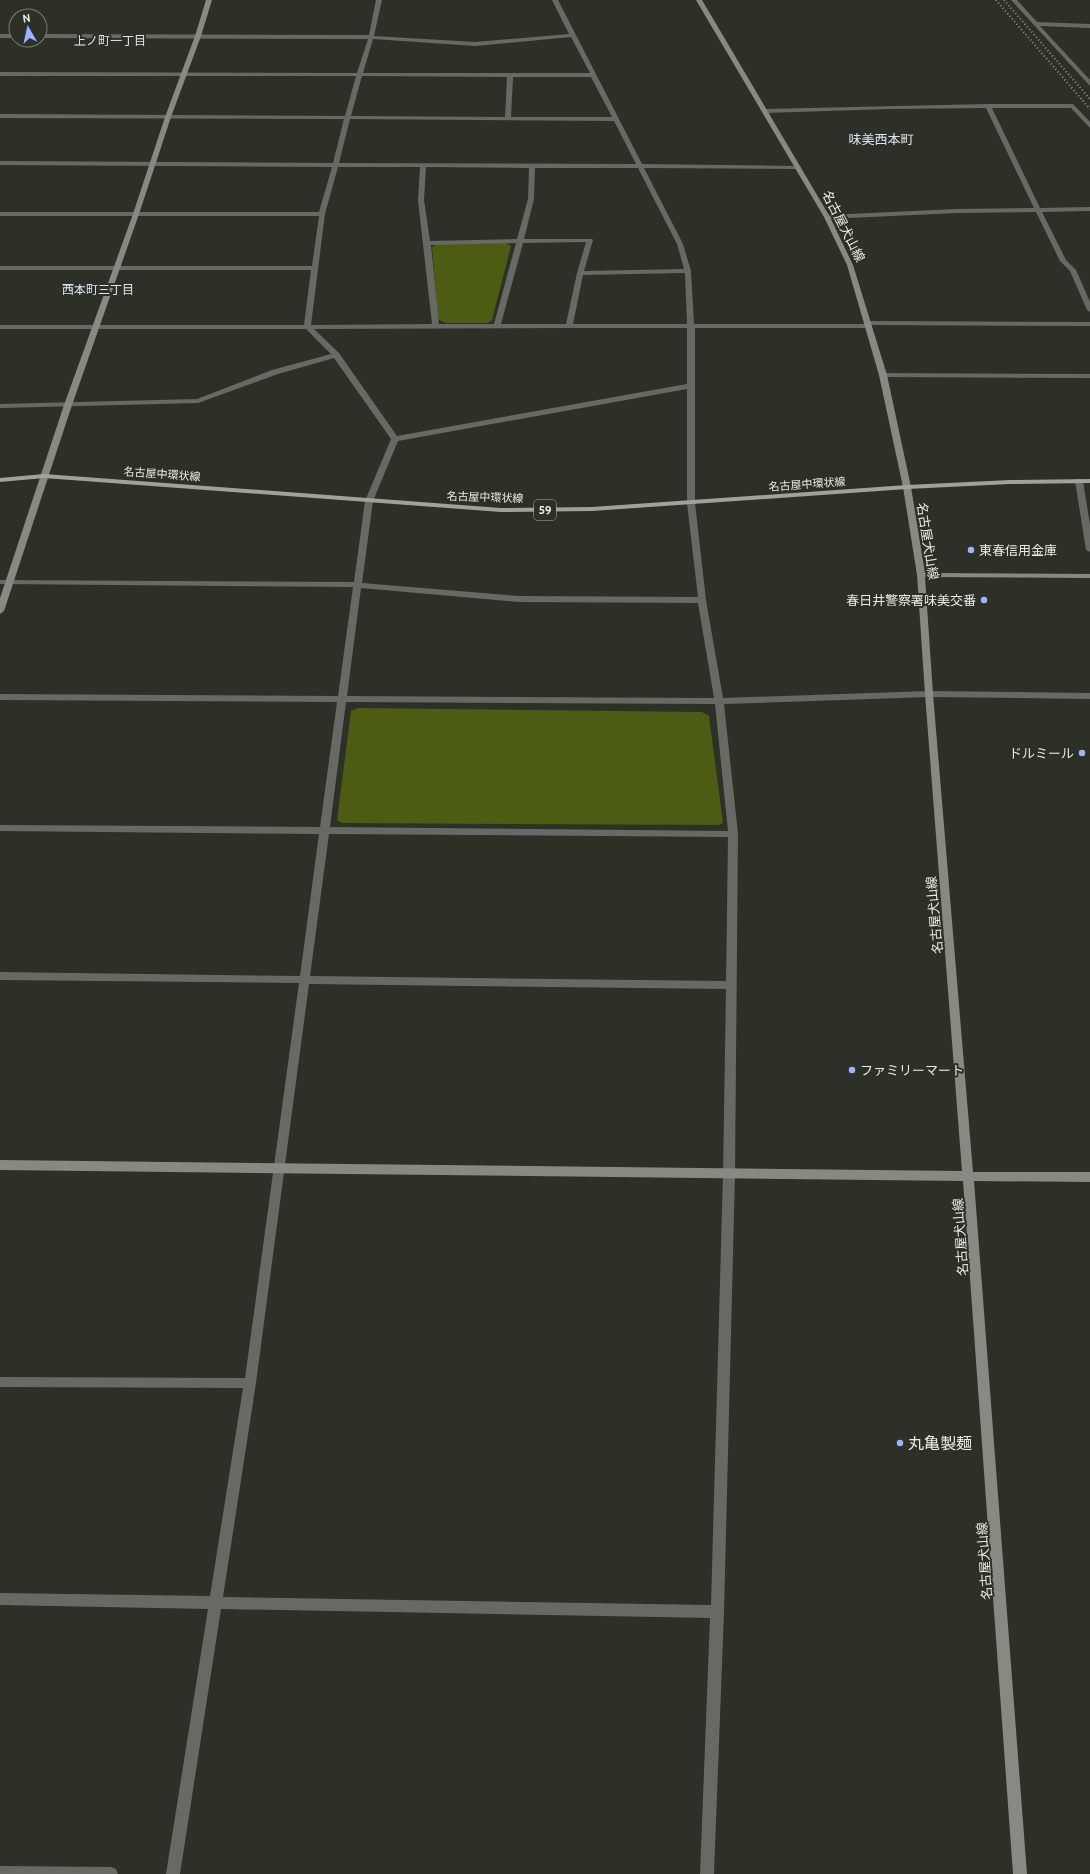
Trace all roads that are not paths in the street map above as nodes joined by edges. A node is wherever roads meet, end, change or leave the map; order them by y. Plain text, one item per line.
1 (209, 0) edge
2 (379, 0) edge
3 (555, 0) edge
4 (699, 0) edge
5 (1014, 0) edge
6 (1036, 24) junction
7 (1090, 26) edge
8 (574, 35) junction
9 (48, 36) edge
10 (198, 36) junction
11 (371, 37) junction
12 (0, 74) edge
13 (183, 74) junction
14 (594, 75) junction
15 (359, 76) junction
16 (510, 76) junction
17 (1090, 84) edge
18 (988, 106) junction
19 (765, 112) junction
20 (0, 116) edge
21 (168, 117) junction
22 (348, 119) junction
23 (508, 119) junction
24 (617, 119) junction
25 (1090, 126) edge
26 (0, 163) edge
27 (154, 164) junction
28 (335, 166) junction
29 (423, 166) junction
30 (532, 167) junction
31 (798, 167) junction
32 (641, 168) junction
33 (1090, 209) edge
34 (1040, 211) junction
35 (0, 214) edge
36 (136, 214) junction
37 (322, 214) junction
38 (827, 217) junction
39 (519, 241) junction
40 (427, 243) junction
41 (0, 268) edge
42 (117, 268) junction
43 (314, 268) junction
44 (688, 271) junction
45 (580, 273) junction
46 (1090, 310) edge
47 (869, 324) junction
48 (1090, 324) edge
49 (691, 325) junction
50 (307, 326) junction
51 (497, 326) junction
52 (0, 327) edge
53 (97, 327) junction
54 (436, 327) junction
55 (569, 327) junction
56 (336, 355) junction
57 (883, 375) junction
58 (1090, 376) edge
59 (691, 386) junction
60 (68, 405) junction
61 (0, 406) edge
62 (395, 439) junction
63 (44, 476) junction
64 (0, 480) edge
65 (1079, 481) junction
66 (1090, 481) edge
67 (907, 487) junction
68 (369, 501) junction
69 (691, 503) junction
70 (1090, 550) edge
71 (921, 575) junction
72 (1090, 576) edge
73 (0, 582) edge
74 (10, 582) junction
75 (358, 585) junction
76 (702, 600) junction
77 (0, 611) edge
78 (929, 694) junction
79 (1090, 696) edge
80 (0, 697) edge
81 (342, 699) junction
82 (719, 702) junction
83 (0, 828) edge
84 (325, 831) junction
85 (733, 834) junction
86 (0, 976) edge
87 (304, 981) junction
88 (730, 985) junction
89 (0, 1164) edge
90 (279, 1167) junction
91 (729, 1174) junction
92 (968, 1176) junction
93 (1090, 1177) edge
94 (0, 1382) edge
95 (250, 1383) junction
96 (0, 1599) edge
97 (216, 1602) junction
98 (717, 1612) junction
99 (0, 1873) edge
100 (111, 1874) edge
101 (173, 1874) edge
102 (707, 1874) edge
103 (1020, 1874) edge

1 - 10 main road
2 - 11 street
3 - 8 street
4 - 19 main road, 名古屋犬山線
5 - 6 street
6 - 7 street
6 - 17 street
8 - 11 street
8 - 14 street
9 - 10 street
10 - 11 street
10 - 13 main road
11 - 15 street
12 - 13 street
13 - 15 street
13 - 21 main road
14 - 16 street
14 - 24 street
15 - 16 street
15 - 22 street
16 - 23 street
18 - 19 street
18 - 25 street
18 - 34 street
19 - 31 main road, 名古屋犬山線
20 - 21 street
21 - 22 street
21 - 27 main road
22 - 23 street
22 - 28 street
23 - 24 street
24 - 32 street
26 - 27 street
27 - 28 street
27 - 36 main road
28 - 29 street
28 - 37 street
29 - 30 street
29 - 40 street
30 - 32 street
30 - 39 street
31 - 32 street
31 - 38 main road, 名古屋犬山線
32 - 44 street
33 - 34 street
34 - 38 street
34 - 46 street
35 - 36 street
36 - 37 street
36 - 42 main road
37 - 43 street
38 - 47 main road, 名古屋犬山線
39 - 40 street
39 - 45 street
39 - 51 street
40 - 54 street
41 - 42 street
42 - 43 street
42 - 53 main road
43 - 50 street
44 - 45 street
44 - 49 street
45 - 55 street
47 - 48 street
47 - 49 street
47 - 57 main road, 名古屋犬山線
49 - 55 street
49 - 59 street
50 - 53 street
50 - 54 street
50 - 56 street
51 - 54 street
51 - 55 street
52 - 53 street
53 - 60 main road
56 - 60 street
56 - 62 street
57 - 58 street
57 - 67 main road, 名古屋犬山線
59 - 62 street
59 - 69 street
60 - 61 street
60 - 63 main road
62 - 68 street
63 - 64 main road, 名古屋中環状線 / 59
63 - 68 main road, 名古屋中環状線 / 59
63 - 74 main road
65 - 66 main road, 名古屋中環状線 / 59
65 - 67 main road, 名古屋中環状線 / 59
65 - 70 street
67 - 69 main road, 名古屋中環状線 / 59
67 - 71 main road, 名古屋犬山線
68 - 69 main road, 名古屋中環状線 / 59
68 - 75 street
69 - 76 street
71 - 72 main road
71 - 78 main road, 名古屋犬山線
73 - 74 street
74 - 75 street
74 - 77 main road
75 - 76 street
75 - 81 street
76 - 82 street
78 - 79 street
78 - 82 street
78 - 92 main road, 名古屋犬山線
80 - 81 street
81 - 82 street
81 - 84 street
82 - 85 street
83 - 84 street
84 - 85 street
84 - 87 street
85 - 88 street
86 - 87 street
87 - 88 street
87 - 90 street
88 - 91 street
89 - 90 main road
90 - 91 main road
90 - 95 street
91 - 92 main road
91 - 98 street
92 - 93 main road
92 - 103 main road, 名古屋犬山線
94 - 95 street
95 - 97 street
96 - 97 street
97 - 98 street
97 - 101 street
98 - 102 street
99 - 100 street

